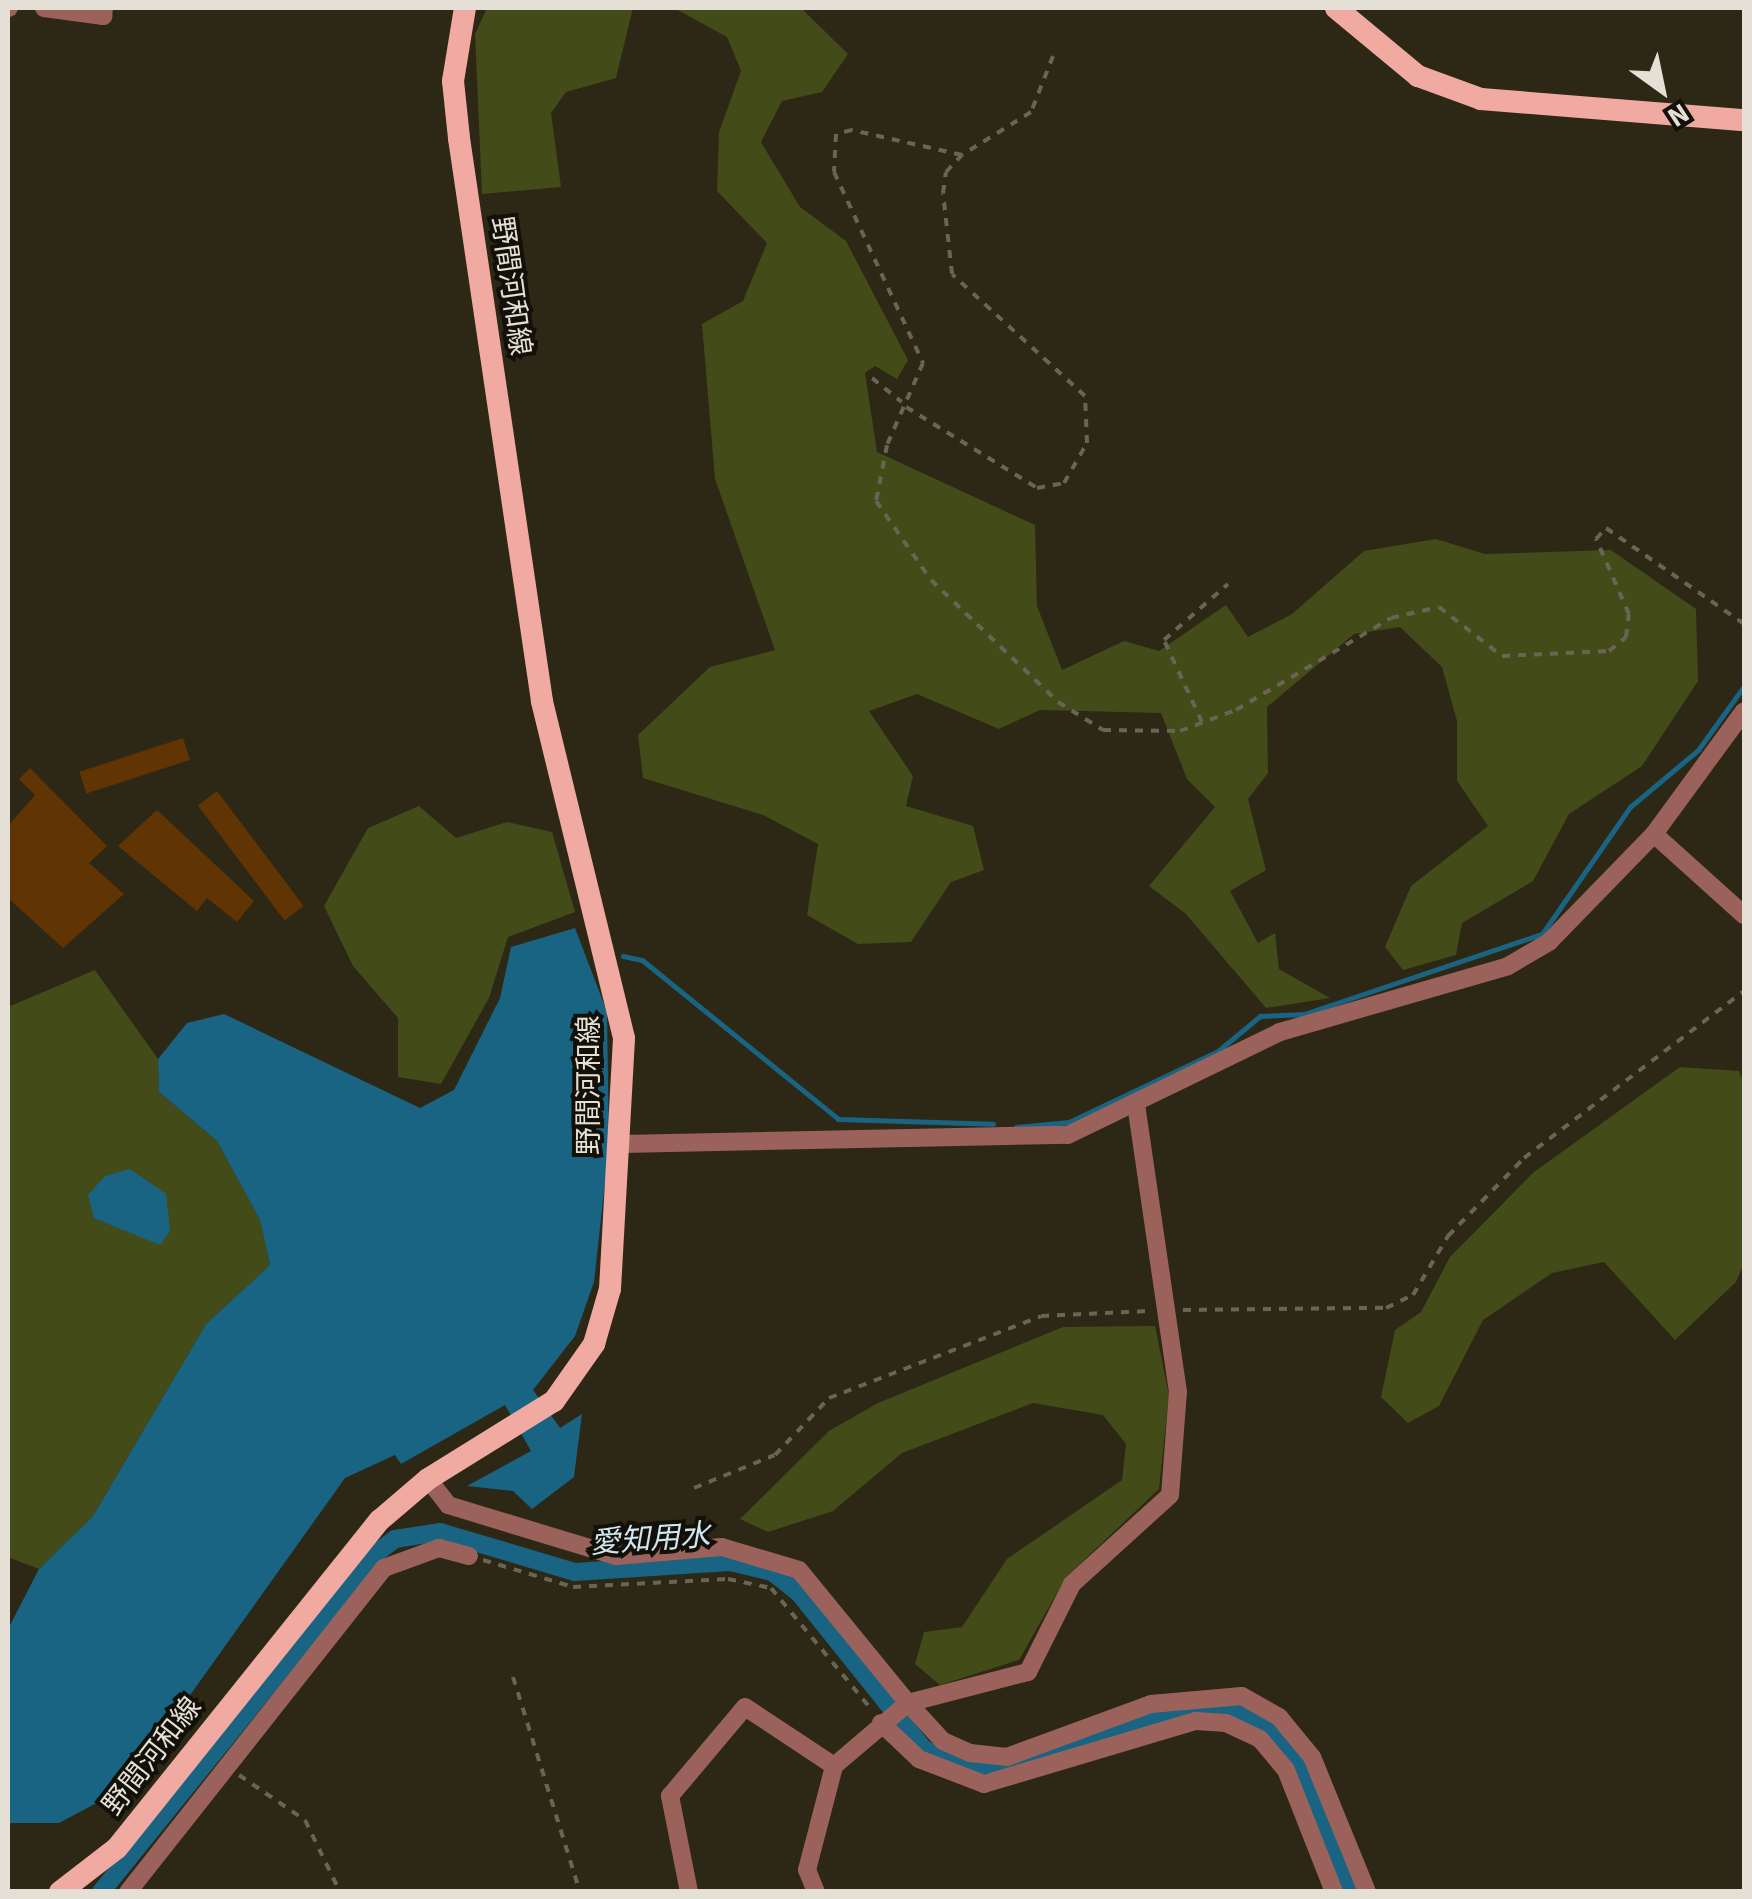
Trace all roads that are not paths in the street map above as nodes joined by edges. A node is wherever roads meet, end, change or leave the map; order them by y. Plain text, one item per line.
1 (44, 8) edge
2 (104, 8) edge
3 (465, 8) edge
4 (1336, 8) edge
5 (1744, 120) edge
6 (1744, 711) edge
7 (1654, 834) junction
8 (1744, 914) edge
9 (1136, 1105) junction
10 (622, 1144) junction
11 (428, 1479) junction
12 (469, 1556) road end
13 (908, 1703) junction
14 (882, 1723) junction
15 (834, 1766) junction
16 (60, 1892) edge
17 (128, 1892) edge
18 (689, 1892) edge
19 (816, 1892) edge
20 (1334, 1892) edge
21 (1367, 1892) edge

1 - 2 street
3 - 10 main road, 野間河和線
4 - 5 main road
6 - 7 street
7 - 8 street
7 - 9 street
9 - 10 street
9 - 13 street
10 - 11 main road, 野間河和線
11 - 13 street
11 - 16 main road, 野間河和線
12 - 17 street
13 - 14 street
13 - 21 street
14 - 15 street
14 - 20 street
15 - 18 street
15 - 19 street

